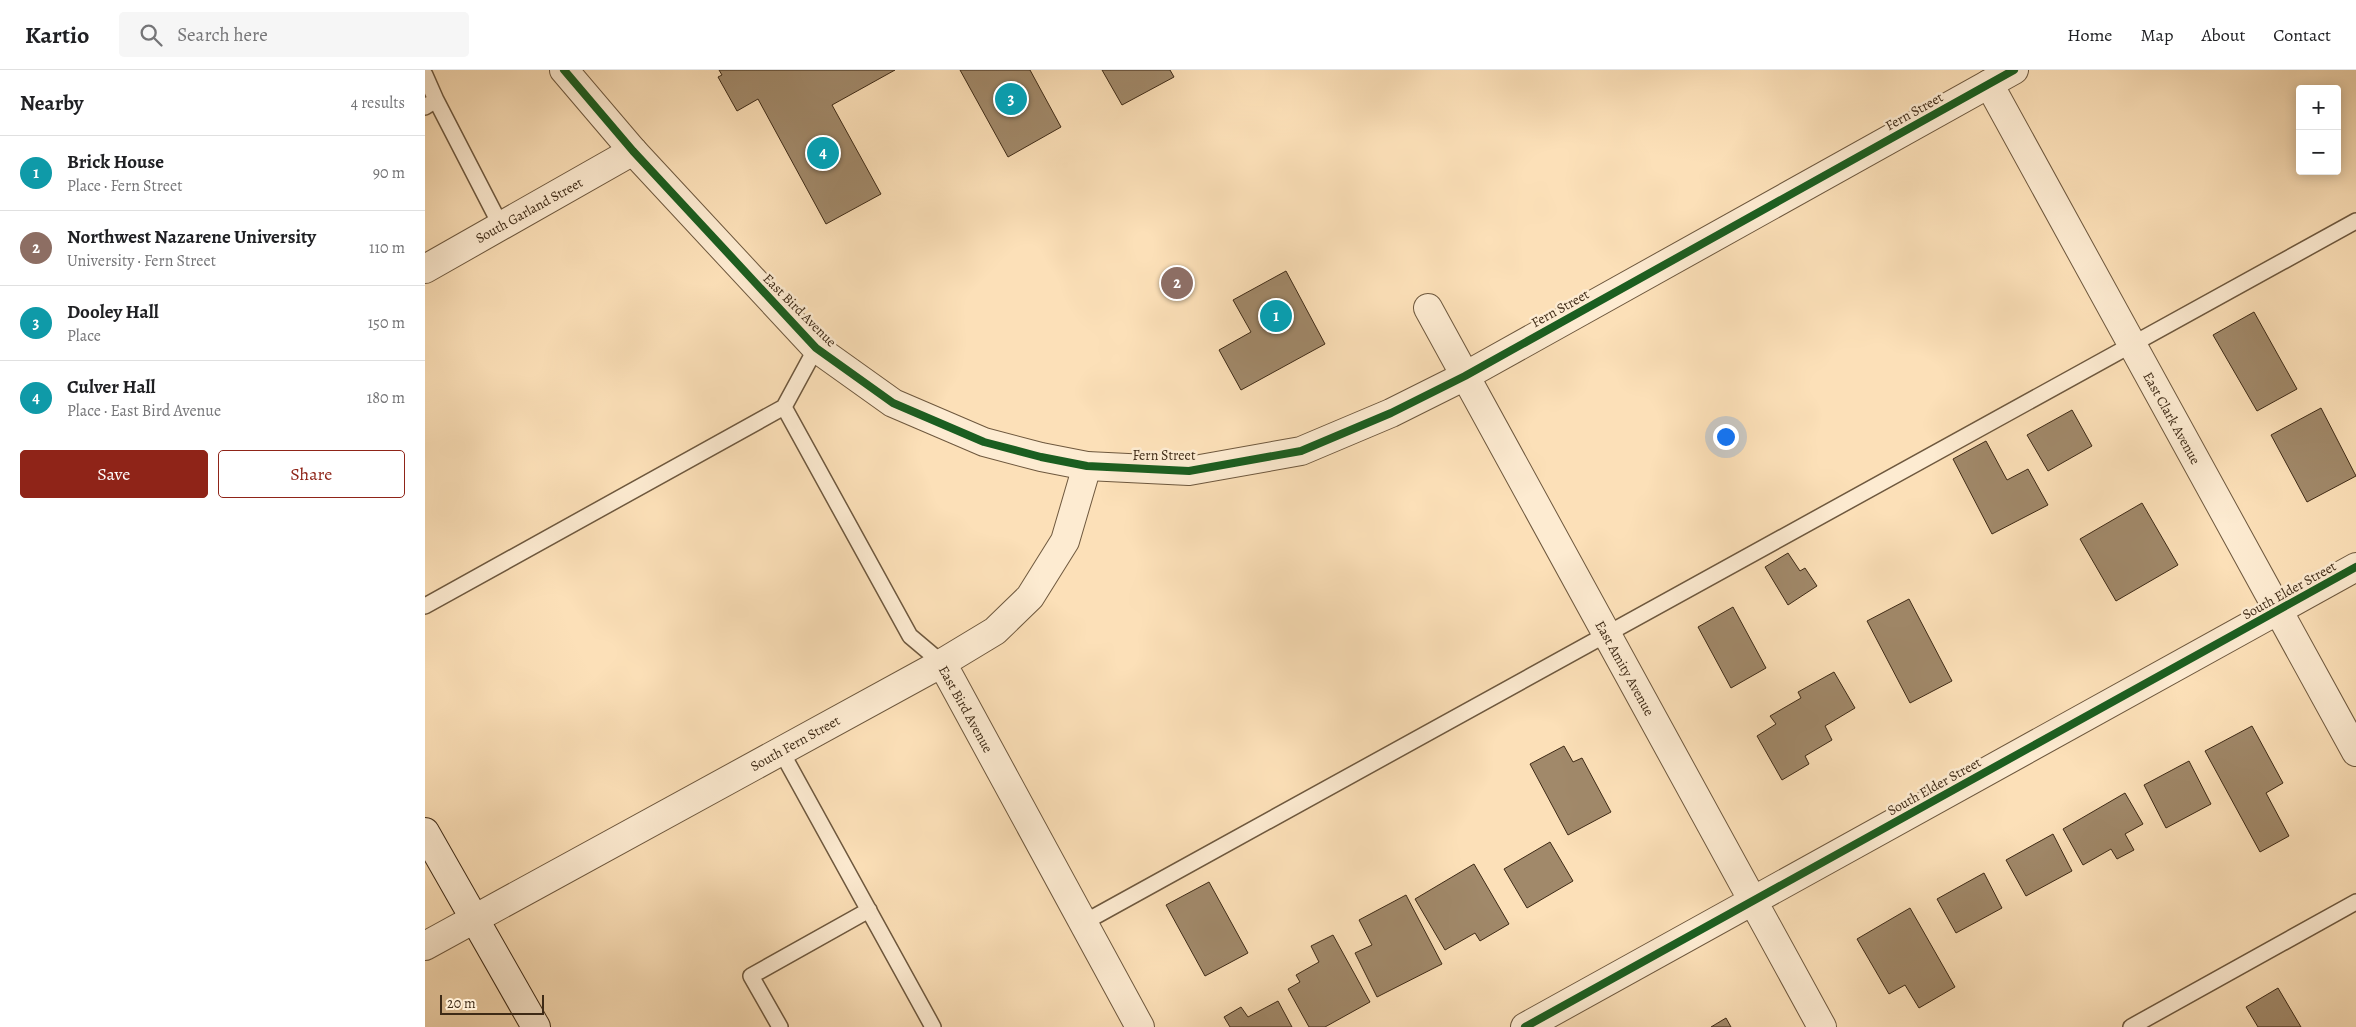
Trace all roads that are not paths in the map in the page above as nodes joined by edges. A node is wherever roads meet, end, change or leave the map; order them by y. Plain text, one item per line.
1 (564, 70) edge
2 (2015, 70) edge
3 (425, 75) edge
4 (1989, 84) junction
5 (431, 104) edge
6 (633, 151) junction
7 (2356, 222) edge
8 (501, 226) junction
9 (425, 269) edge
10 (1428, 308) dead end
11 (2132, 345) junction
12 (816, 348) junction
13 (1465, 376) junction
14 (784, 407) junction
15 (1087, 466) junction
16 (2356, 567) edge
17 (425, 606) edge
18 (2277, 610) junction
19 (1607, 634) junction
20 (941, 663) junction
21 (781, 751) junction
22 (2356, 752) edge
23 (425, 832) edge
24 (1753, 901) junction
25 (2356, 902) edge
26 (869, 910) junction
27 (473, 920) junction
28 (1083, 922) junction
29 (425, 946) edge
30 (536, 1027) edge
31 (780, 1027) edge
32 (933, 1027) edge
33 (1139, 1027) edge
34 (1525, 1027) edge
35 (1822, 1027) edge
36 (2131, 1027) edge

1 - 6 street, East Bird Avenue
2 - 4 street, Fern Street
3 - 5 lane
4 - 11 street, East Clark Avenue
4 - 13 street, Fern Street
5 - 8 lane
6 - 8 street, South Garland Street
6 - 12 street, East Bird Avenue
7 - 11 lane
8 - 9 street, South Garland Street
10 - 13 street, East Amity Avenue
11 - 18 street, East Clark Avenue
11 - 19 lane
12 - 14 lane, East Bird Avenue
12 - 15 street, East Bird Avenue
13 - 15 street, Fern Street
13 - 19 street, East Amity Avenue
14 - 17 lane
14 - 20 lane, East Bird Avenue
15 - 20 street, South Fern Street
16 - 18 street, South Elder Street
18 - 22 street, East Clark Avenue
18 - 24 street, South Elder Street
19 - 24 street, East Amity Avenue
19 - 28 lane
20 - 21 street, South Fern Street
20 - 28 street, East Bird Avenue
21 - 26 lane
21 - 27 street, South Fern Street
23 - 27 street
24 - 34 street, South Elder Street
24 - 35 street, East Amity Avenue
25 - 36 lane
26 - 31 lane
26 - 32 lane
27 - 29 street, South Fern Street
27 - 30 street
28 - 33 street, East Bird Avenue

